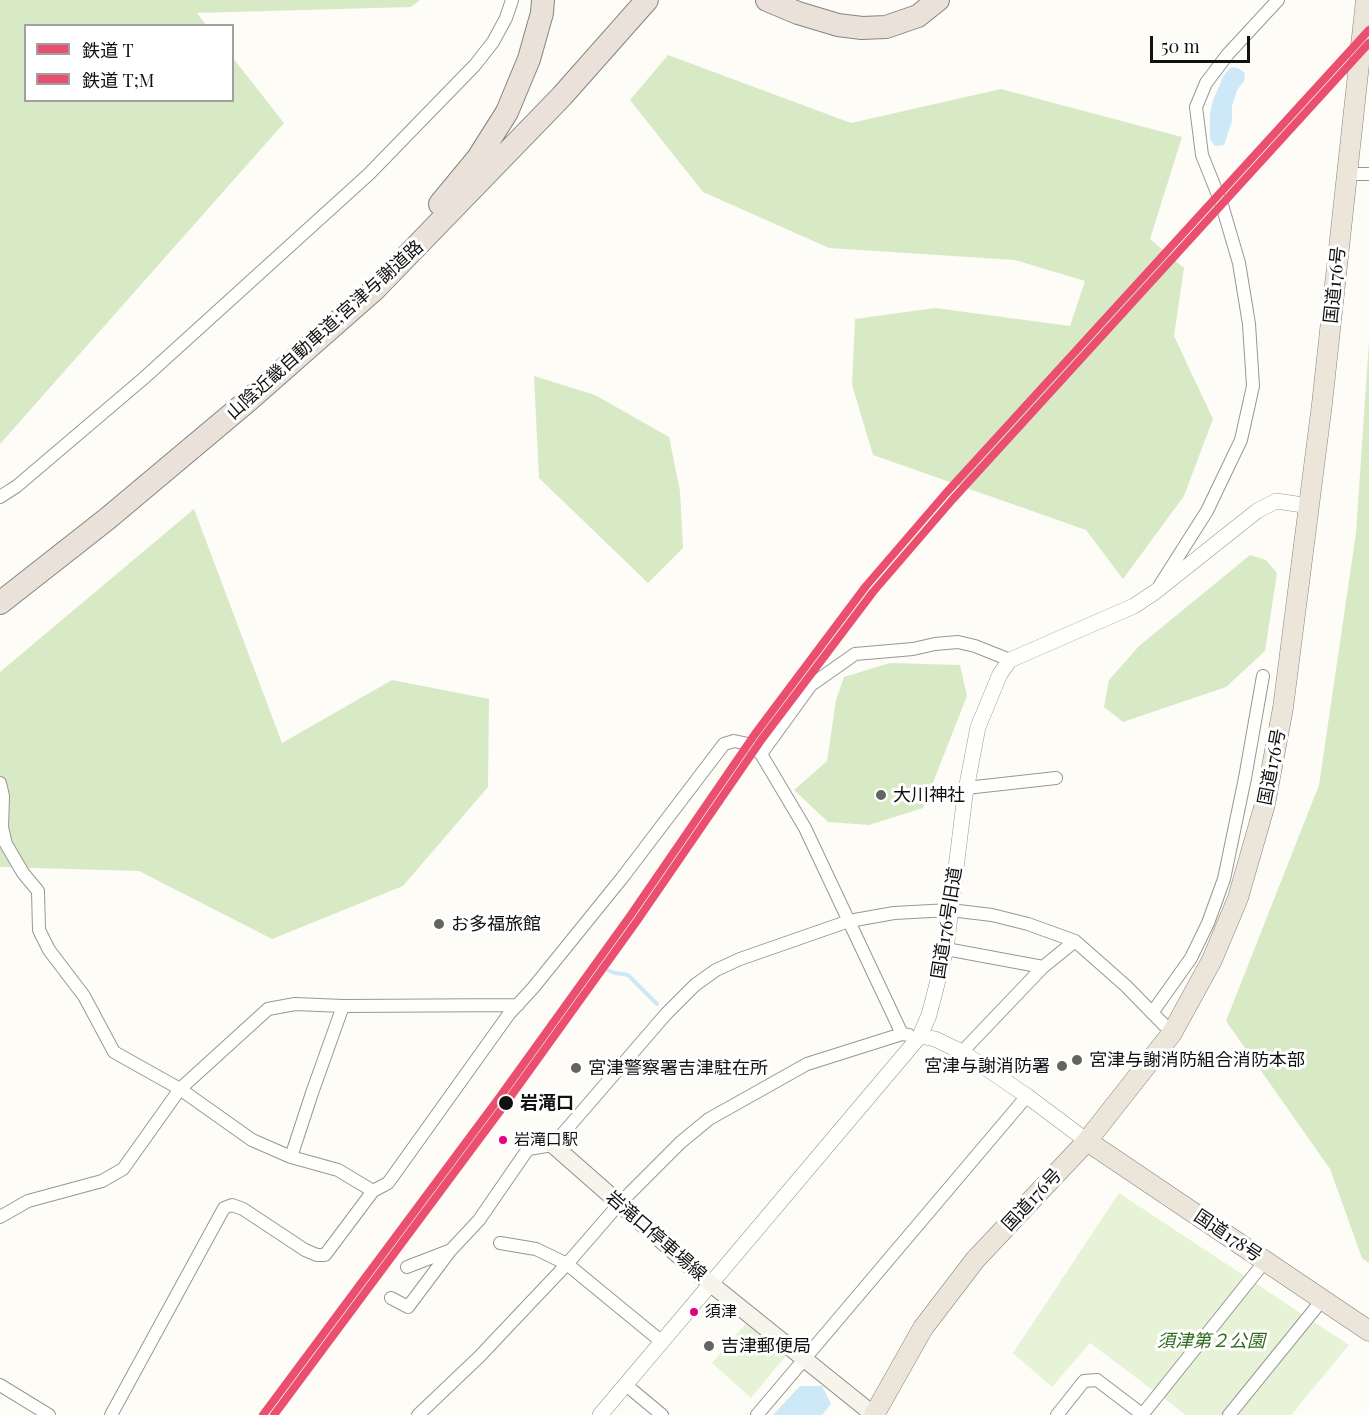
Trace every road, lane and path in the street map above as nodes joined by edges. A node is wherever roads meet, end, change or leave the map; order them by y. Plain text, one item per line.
1 (512, 0) edge
2 (543, 0) edge
3 (647, 0) edge
4 (767, 0) edge
5 (797, 0) edge
6 (916, 0) edge
7 (938, 0) edge
8 (1278, 0) edge
9 (1366, 0) edge
10 (1346, 174) junction
11 (1369, 174) edge
12 (300, 354) junction
13 (0, 497) edge
14 (1310, 506) junction
15 (1155, 592) junction
16 (0, 603) edge
17 (1010, 660) junction
18 (1263, 676) dead end
19 (761, 754) junction
20 (1056, 778) dead end
21 (0, 783) edge
22 (966, 788) junction
23 (1224, 906) junction
24 (950, 910) junction
25 (849, 921) junction
26 (1075, 941) junction
27 (946, 949) junction
28 (1043, 967) junction
29 (518, 1005) junction
30 (343, 1006) junction
31 (1152, 1012) junction
32 (1172, 1033) junction
33 (902, 1034) junction
34 (920, 1036) junction
35 (962, 1052) junction
36 (180, 1089) junction
37 (1027, 1096) junction
38 (1087, 1141) junction
39 (553, 1145) junction
40 (291, 1157) junction
41 (373, 1191) junction
42 (619, 1204) junction
43 (0, 1217) edge
44 (500, 1243) dead end
45 (451, 1250) junction
46 (1266, 1260) junction
47 (567, 1264) junction
48 (407, 1267) dead end
49 (711, 1284) junction
50 (392, 1298) dead end
51 (1323, 1299) junction
52 (1369, 1331) edge
53 (662, 1342) junction
54 (804, 1358) junction
55 (0, 1385) edge
56 (626, 1385) junction
57 (423, 1413) edge
58 (49, 1415) edge
59 (111, 1415) edge
60 (600, 1415) edge
61 (662, 1415) edge
62 (757, 1415) edge
63 (874, 1415) edge
64 (1057, 1415) edge
65 (1142, 1415) edge
66 (1229, 1415) edge

1 - 13 street
2 - 12 highway
3 - 12 highway, 山陰近畿自動車道;宮津与謝道路
4 - 7 highway
5 - 6 highway
8 - 15 street
9 - 10 highway, 国道176号
10 - 11 street
10 - 14 highway, 国道176号
12 - 16 highway, 山陰近畿自動車道;宮津与謝道路
14 - 15 street
14 - 23 highway, 国道176号
15 - 17 street
17 - 19 street
17 - 22 street, 国道176号旧道
18 - 23 street
19 - 25 street
19 - 29 street
20 - 22 street
21 - 36 street
22 - 24 street, 国道176号旧道
23 - 31 street
23 - 32 highway, 国道176号
24 - 25 street
24 - 26 street
24 - 27 street, 国道176号旧道
25 - 33 street
25 - 39 street
26 - 28 street
26 - 31 street
27 - 28 street
27 - 34 street, 国道176号旧道
28 - 35 street
29 - 30 street
29 - 41 street
30 - 36 street
30 - 40 street
31 - 32 street
32 - 38 highway, 国道176号
33 - 34 street
33 - 42 street
34 - 35 street
34 - 49 street, 国道176号旧道
35 - 37 street
36 - 40 street
36 - 43 street
37 - 38 street
37 - 54 street
38 - 46 highway, 国道178号
38 - 63 highway, 国道176号
39 - 42 main road, 岩滝口停車場線
39 - 45 street
40 - 41 street
41 - 59 street
42 - 47 street
42 - 49 main road, 岩滝口停車場線
44 - 47 street
45 - 48 street
45 - 50 street
46 - 51 highway, 国道178号
46 - 65 street
47 - 53 street
47 - 57 street
49 - 53 street, 国道176号旧道
49 - 54 main road, 岩滝口停車場線
51 - 52 highway, 国道178号
51 - 66 street
53 - 56 street, 国道176号旧道
54 - 62 street
54 - 63 main road, 岩滝口停車場線
55 - 58 street
56 - 60 street, 国道176号旧道
56 - 61 street
64 - 65 street

